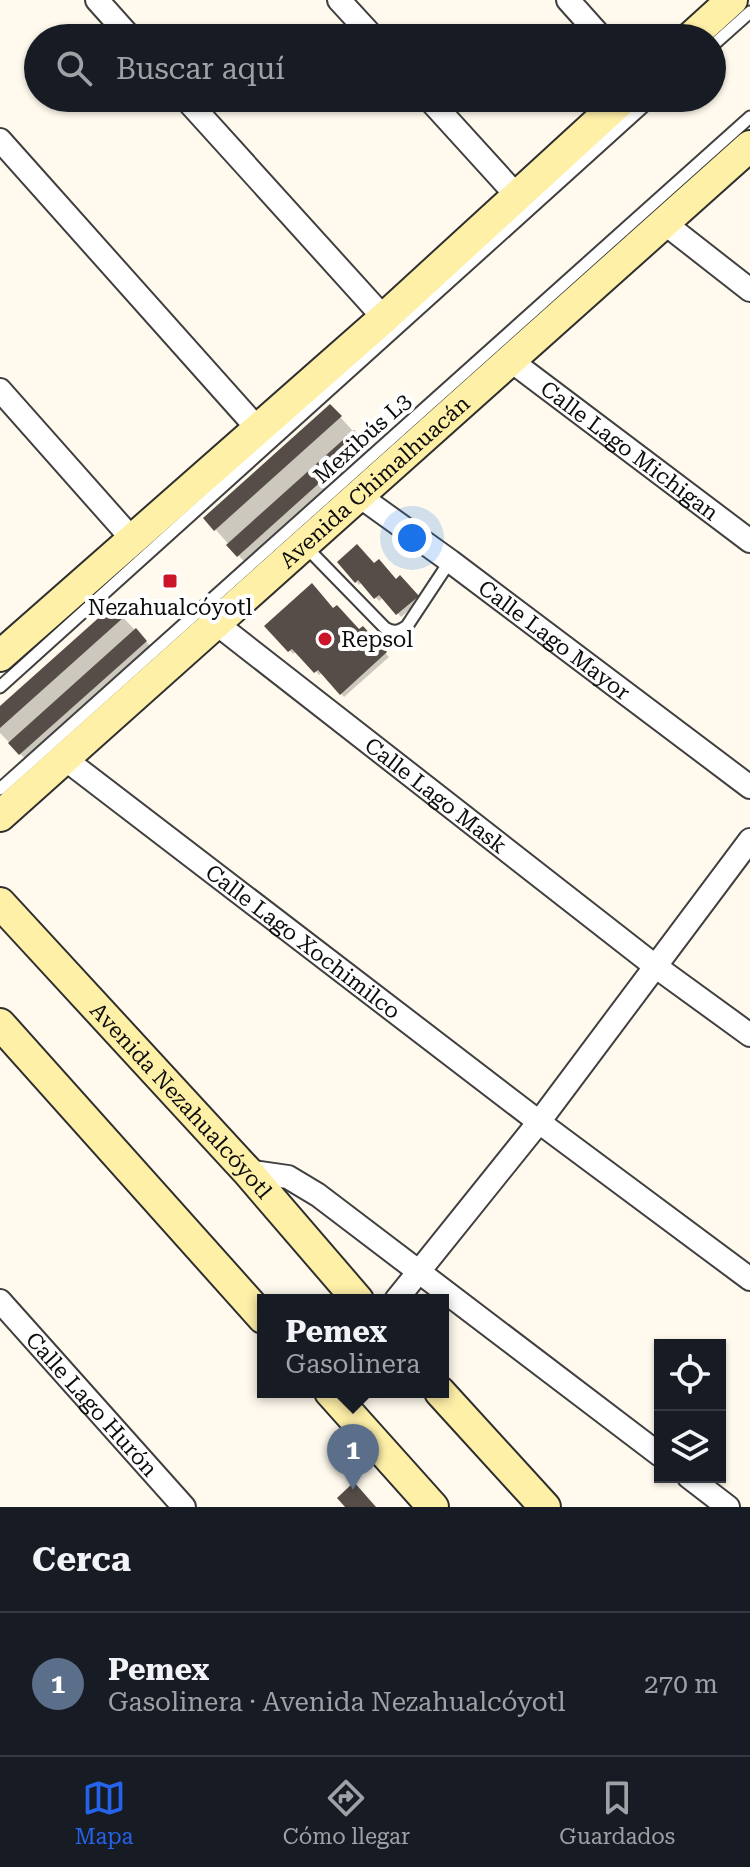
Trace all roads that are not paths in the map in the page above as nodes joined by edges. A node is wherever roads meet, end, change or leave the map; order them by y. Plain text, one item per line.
1 (97, 0) edge
2 (339, 0) edge
3 (568, 0) edge
4 (732, 0) edge
5 (750, 12) edge
6 (118, 24) edge
7 (361, 24) edge
8 (589, 24) edge
9 (705, 24) edge
10 (726, 33) edge
11 (198, 112) edge
12 (441, 112) edge
13 (609, 112) edge
14 (637, 112) edge
15 (750, 117) edge
16 (0, 140) edge
17 (750, 146) edge
18 (518, 197) junction
19 (663, 222) junction
20 (750, 290) edge
21 (384, 318) junction
22 (510, 360) junction
23 (0, 390) edge
24 (257, 428) junction
25 (358, 495) junction
26 (133, 540) junction
27 (750, 541) edge
28 (305, 546) junction
29 (450, 561) junction
30 (217, 624) junction
31 (3, 646) edge
32 (0, 687) edge
33 (65, 759) junction
34 (750, 787) edge
35 (0, 789) edge
36 (0, 816) edge
37 (750, 840) edge
38 (0, 903) edge
39 (655, 966) junction
40 (0, 1024) edge
41 (750, 1035) edge
42 (539, 1122) junction
43 (247, 1171) junction
44 (420, 1272) junction
45 (750, 1279) edge
46 (353, 1294) edge
47 (401, 1294) edge
48 (449, 1294) edge
49 (449, 1294) edge
50 (0, 1301) edge
51 (257, 1311) edge
52 (335, 1398) edge
53 (445, 1398) edge
54 (654, 1450) edge
55 (697, 1483) edge
56 (184, 1507) edge
57 (433, 1507) edge
58 (545, 1507) edge
59 (728, 1507) edge

1 - 6 street
2 - 7 street
3 - 8 street
4 - 9 main road
5 - 10 lane
11 - 21 street
12 - 18 street
13 - 18 main road
14 - 32 lane
15 - 35 lane, Mexibús L3
16 - 24 street
17 - 19 main road, Avenida Chimalhuacán
18 - 21 main road
19 - 20 street
19 - 22 main road, Avenida Chimalhuacán
21 - 24 main road
22 - 25 main road, Avenida Chimalhuacán
22 - 27 street, Calle Lago Michigan
23 - 26 street
24 - 26 main road
25 - 28 main road, Avenida Chimalhuacán
25 - 29 street, Calle Lago Mayor
26 - 31 main road
28 - 29 lane
28 - 30 main road, Avenida Chimalhuacán
29 - 34 street, Calle Lago Mayor
30 - 33 main road, Avenida Chimalhuacán
30 - 39 street, Calle Lago Mask
33 - 36 main road, Avenida Chimalhuacán
33 - 42 street, Calle Lago Xochimilco
37 - 39 street
38 - 43 main road, Avenida Nezahualcóyotl
39 - 41 street, Calle Lago Mask
39 - 42 street
40 - 51 main road
42 - 44 street
42 - 45 street, Calle Lago Xochimilco
43 - 44 street
43 - 46 main road, Avenida Nezahualcóyotl
44 - 47 street
44 - 49 street
48 - 54 street
50 - 56 street, Calle Lago Hurón
52 - 57 main road
53 - 58 main road
55 - 59 street

